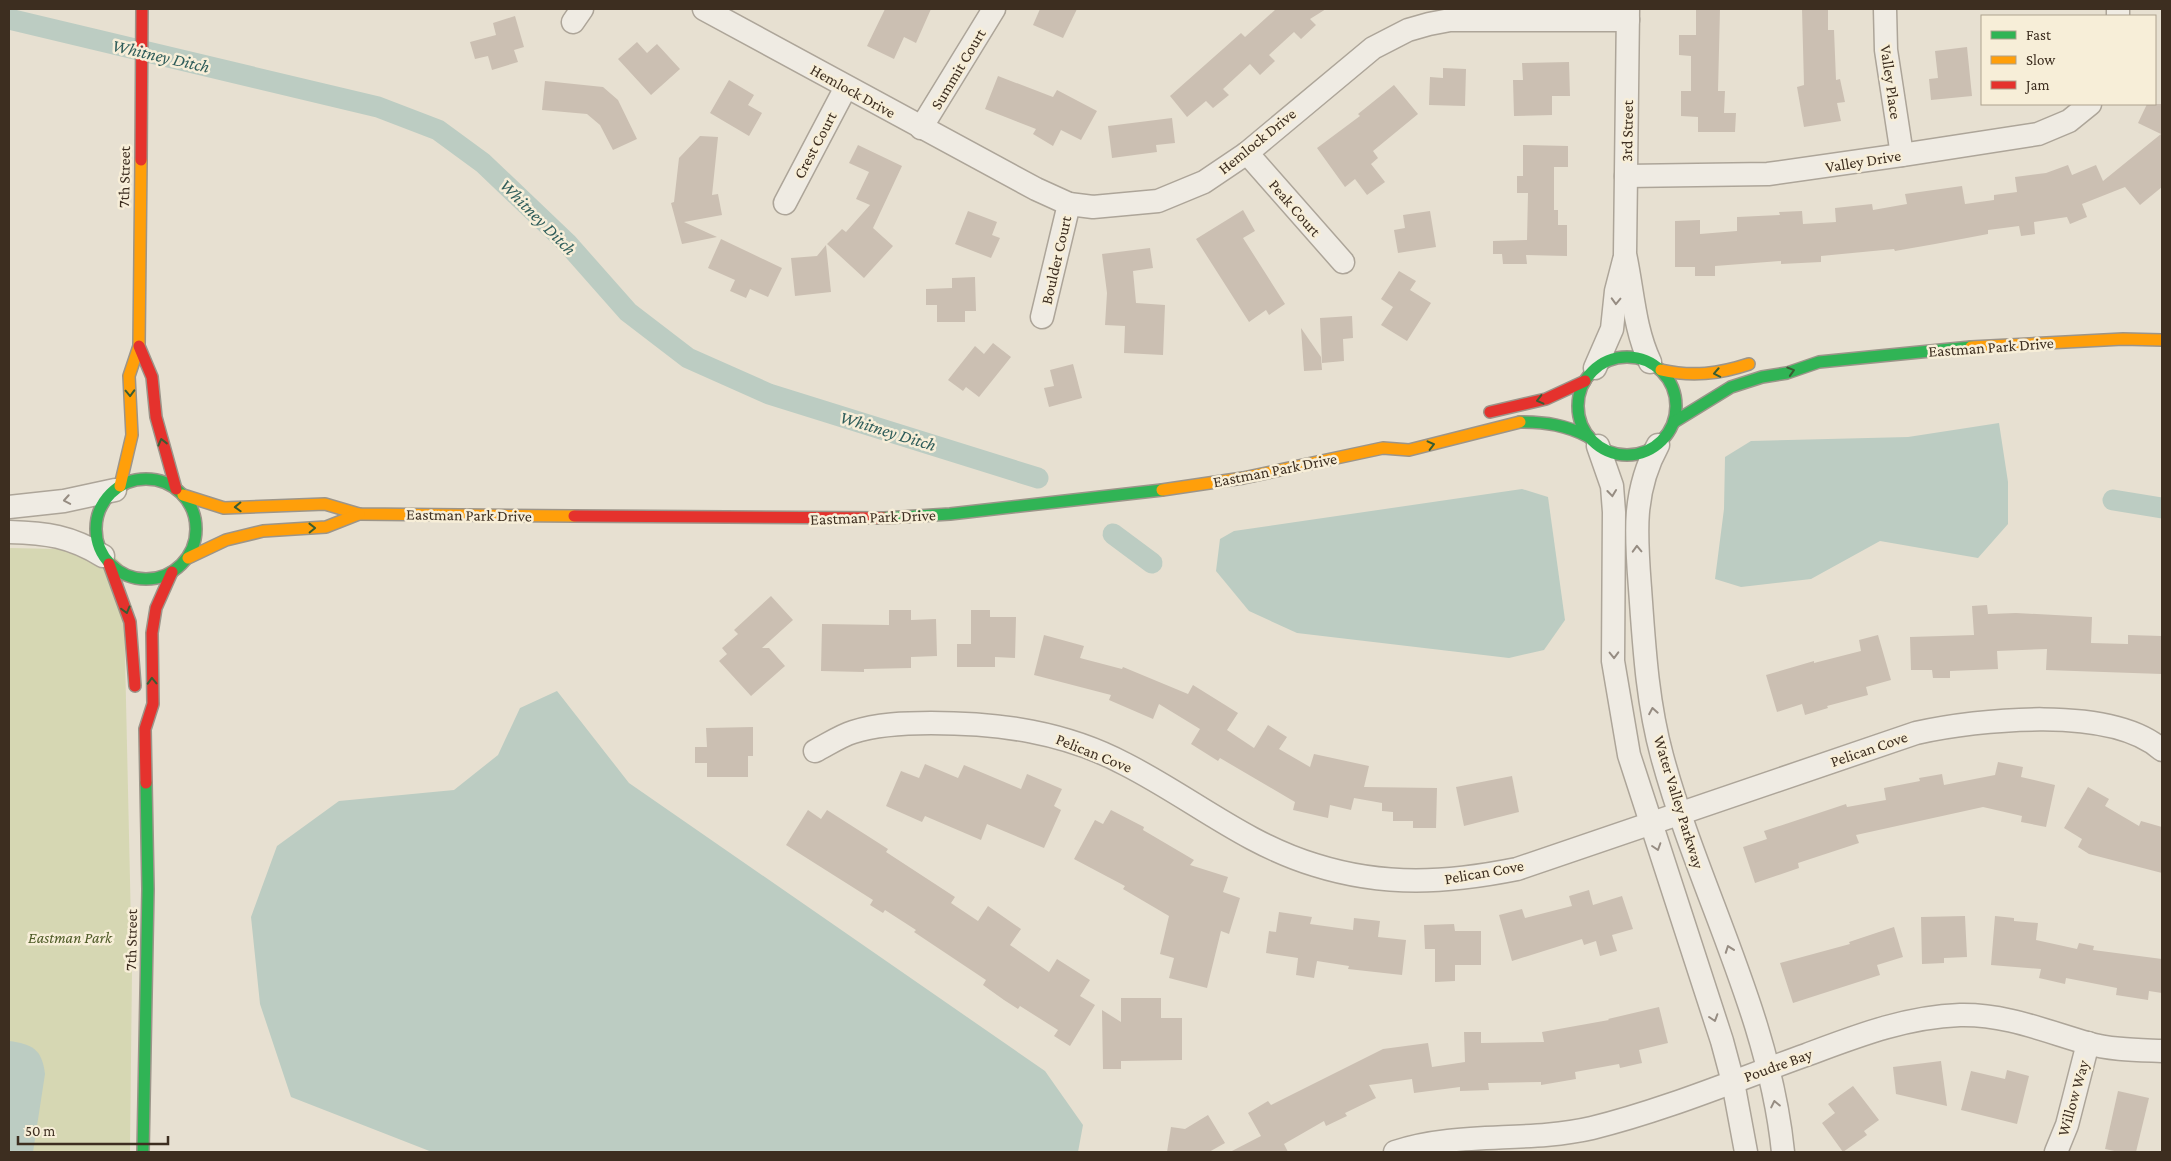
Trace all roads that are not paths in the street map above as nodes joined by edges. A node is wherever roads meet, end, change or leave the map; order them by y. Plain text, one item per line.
1 (142, 9) edge
2 (704, 9) edge
3 (994, 9) edge
4 (1885, 9) edge
5 (727, 14) edge
6 (1628, 14) edge
7 (846, 87) junction
8 (2089, 105) edge
9 (921, 128) junction
10 (1247, 153) junction
11 (1902, 155) junction
12 (1626, 176) junction
13 (785, 203) dead end
14 (1069, 204) junction
15 (1625, 254) junction
16 (1344, 262) dead end
17 (1042, 317) dead end
18 (2162, 340) edge
19 (139, 346) junction
20 (1792, 357) dead end
21 (1758, 361) dead end
22 (1819, 362) junction
23 (1656, 366) junction
24 (1590, 375) junction
25 (1480, 415) dead end
26 (1674, 422) junction
27 (1399, 439) dead end
28 (1594, 442) junction
29 (1658, 445) junction
30 (1383, 448) junction
31 (117, 488) junction
32 (180, 492) junction
33 (9, 507) edge
34 (358, 514) junction
35 (9, 532) edge
36 (188, 558) junction
37 (106, 560) junction
38 (172, 572) junction
39 (135, 696) dead end
40 (139, 713) dead end
41 (145, 729) junction
42 (2162, 750) edge
43 (815, 751) dead end
44 (1680, 812) junction
45 (1649, 824) junction
46 (2088, 1043) junction
47 (2162, 1051) edge
48 (1768, 1069) junction
49 (1732, 1082) junction
50 (143, 1152) edge
51 (1395, 1152) edge
52 (1746, 1152) edge
53 (1783, 1152) edge
54 (2056, 1152) edge

1 - 19 street, 7th Street
2 - 5 street, Hemlock Drive
3 - 9 street, Summit Court
4 - 11 street, Valley Place
5 - 7 street, Hemlock Drive
6 - 10 street, Hemlock Drive
6 - 12 street, 3rd Street
7 - 9 street, Hemlock Drive
7 - 13 street, Crest Court
8 - 11 street, Valley Drive
9 - 14 street, Hemlock Drive
10 - 14 street, Hemlock Drive
10 - 16 street, Peak Court
11 - 12 street, Valley Drive
12 - 15 street, 3rd Street
14 - 17 street, Boulder Court
15 - 23 street, 3rd Street
15 -> 24 street, 3rd Street
18 - 22 street, Eastman Park Drive
19 -> 31 street, 7th Street
32 -> 19 street, 7th Street
20 - 22 street, Eastman Park Drive
21 -> 23 street
26 -> 22 street, Eastman Park Drive
23 - 24 street
23 - 26 street
24 -> 25 street
24 - 28 street
26 - 29 street
27 - 30 street, Eastman Park Drive
28 - 29 street
30 -> 28 street, Eastman Park Drive
28 -> 45 street, Water Valley Parkway
44 -> 29 street, Water Valley Parkway
30 - 34 street, Eastman Park Drive
31 - 32 street
31 -> 33 street
31 - 37 street
34 -> 32 street, Eastman Park Drive
32 - 36 street
36 -> 34 street, Eastman Park Drive
35 - 37 street
36 - 38 street
37 - 38 street
37 -> 39 street
41 -> 38 street, 7th Street
40 - 41 street, 7th Street
41 - 50 street, 7th Street
42 - 44 street, Pelican Cove
43 - 45 street, Pelican Cove
44 - 45 street, Pelican Cove
48 -> 44 street, Water Valley Parkway
45 -> 49 street, Water Valley Parkway
46 - 47 street, Poudre Bay
46 - 48 street, Poudre Bay
46 - 54 street, Willow Way
48 - 49 street, Poudre Bay
53 -> 48 street, Water Valley Parkway
49 - 51 street, Poudre Bay
49 - 52 street, Water Valley Parkway

